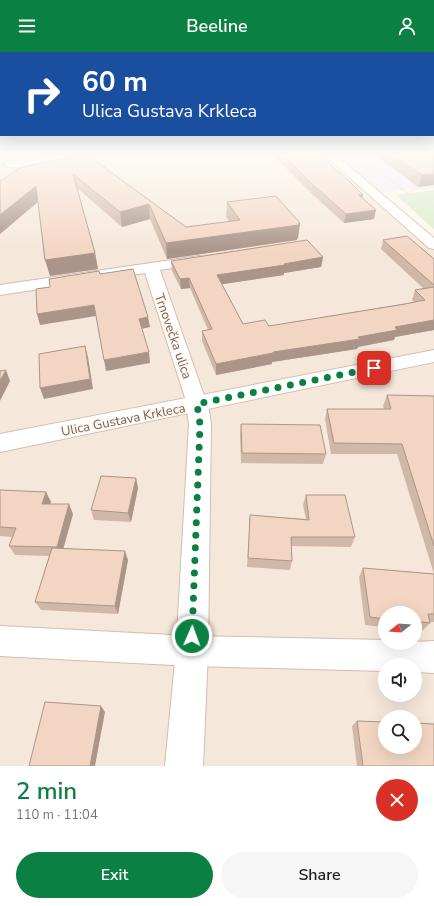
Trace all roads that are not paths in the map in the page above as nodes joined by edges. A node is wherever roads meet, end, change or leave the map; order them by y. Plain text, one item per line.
1 (365, 185) edge
2 (434, 244) edge
3 (214, 258) edge
4 (151, 267) junction
5 (0, 290) edge
6 (434, 356) edge
7 (197, 404) junction
8 (0, 443) edge
9 (0, 642) edge
10 (192, 651) junction
11 (434, 657) edge
12 (184, 766) edge

1 - 2 street
3 - 4 street
4 - 5 street
4 - 7 street, Trnovečka ulica
6 - 7 main road, Ulica Gustava Krkleca
7 - 8 main road, Ulica Gustava Krkleca
7 - 10 main road
9 - 10 street
10 - 11 street
10 - 12 main road

